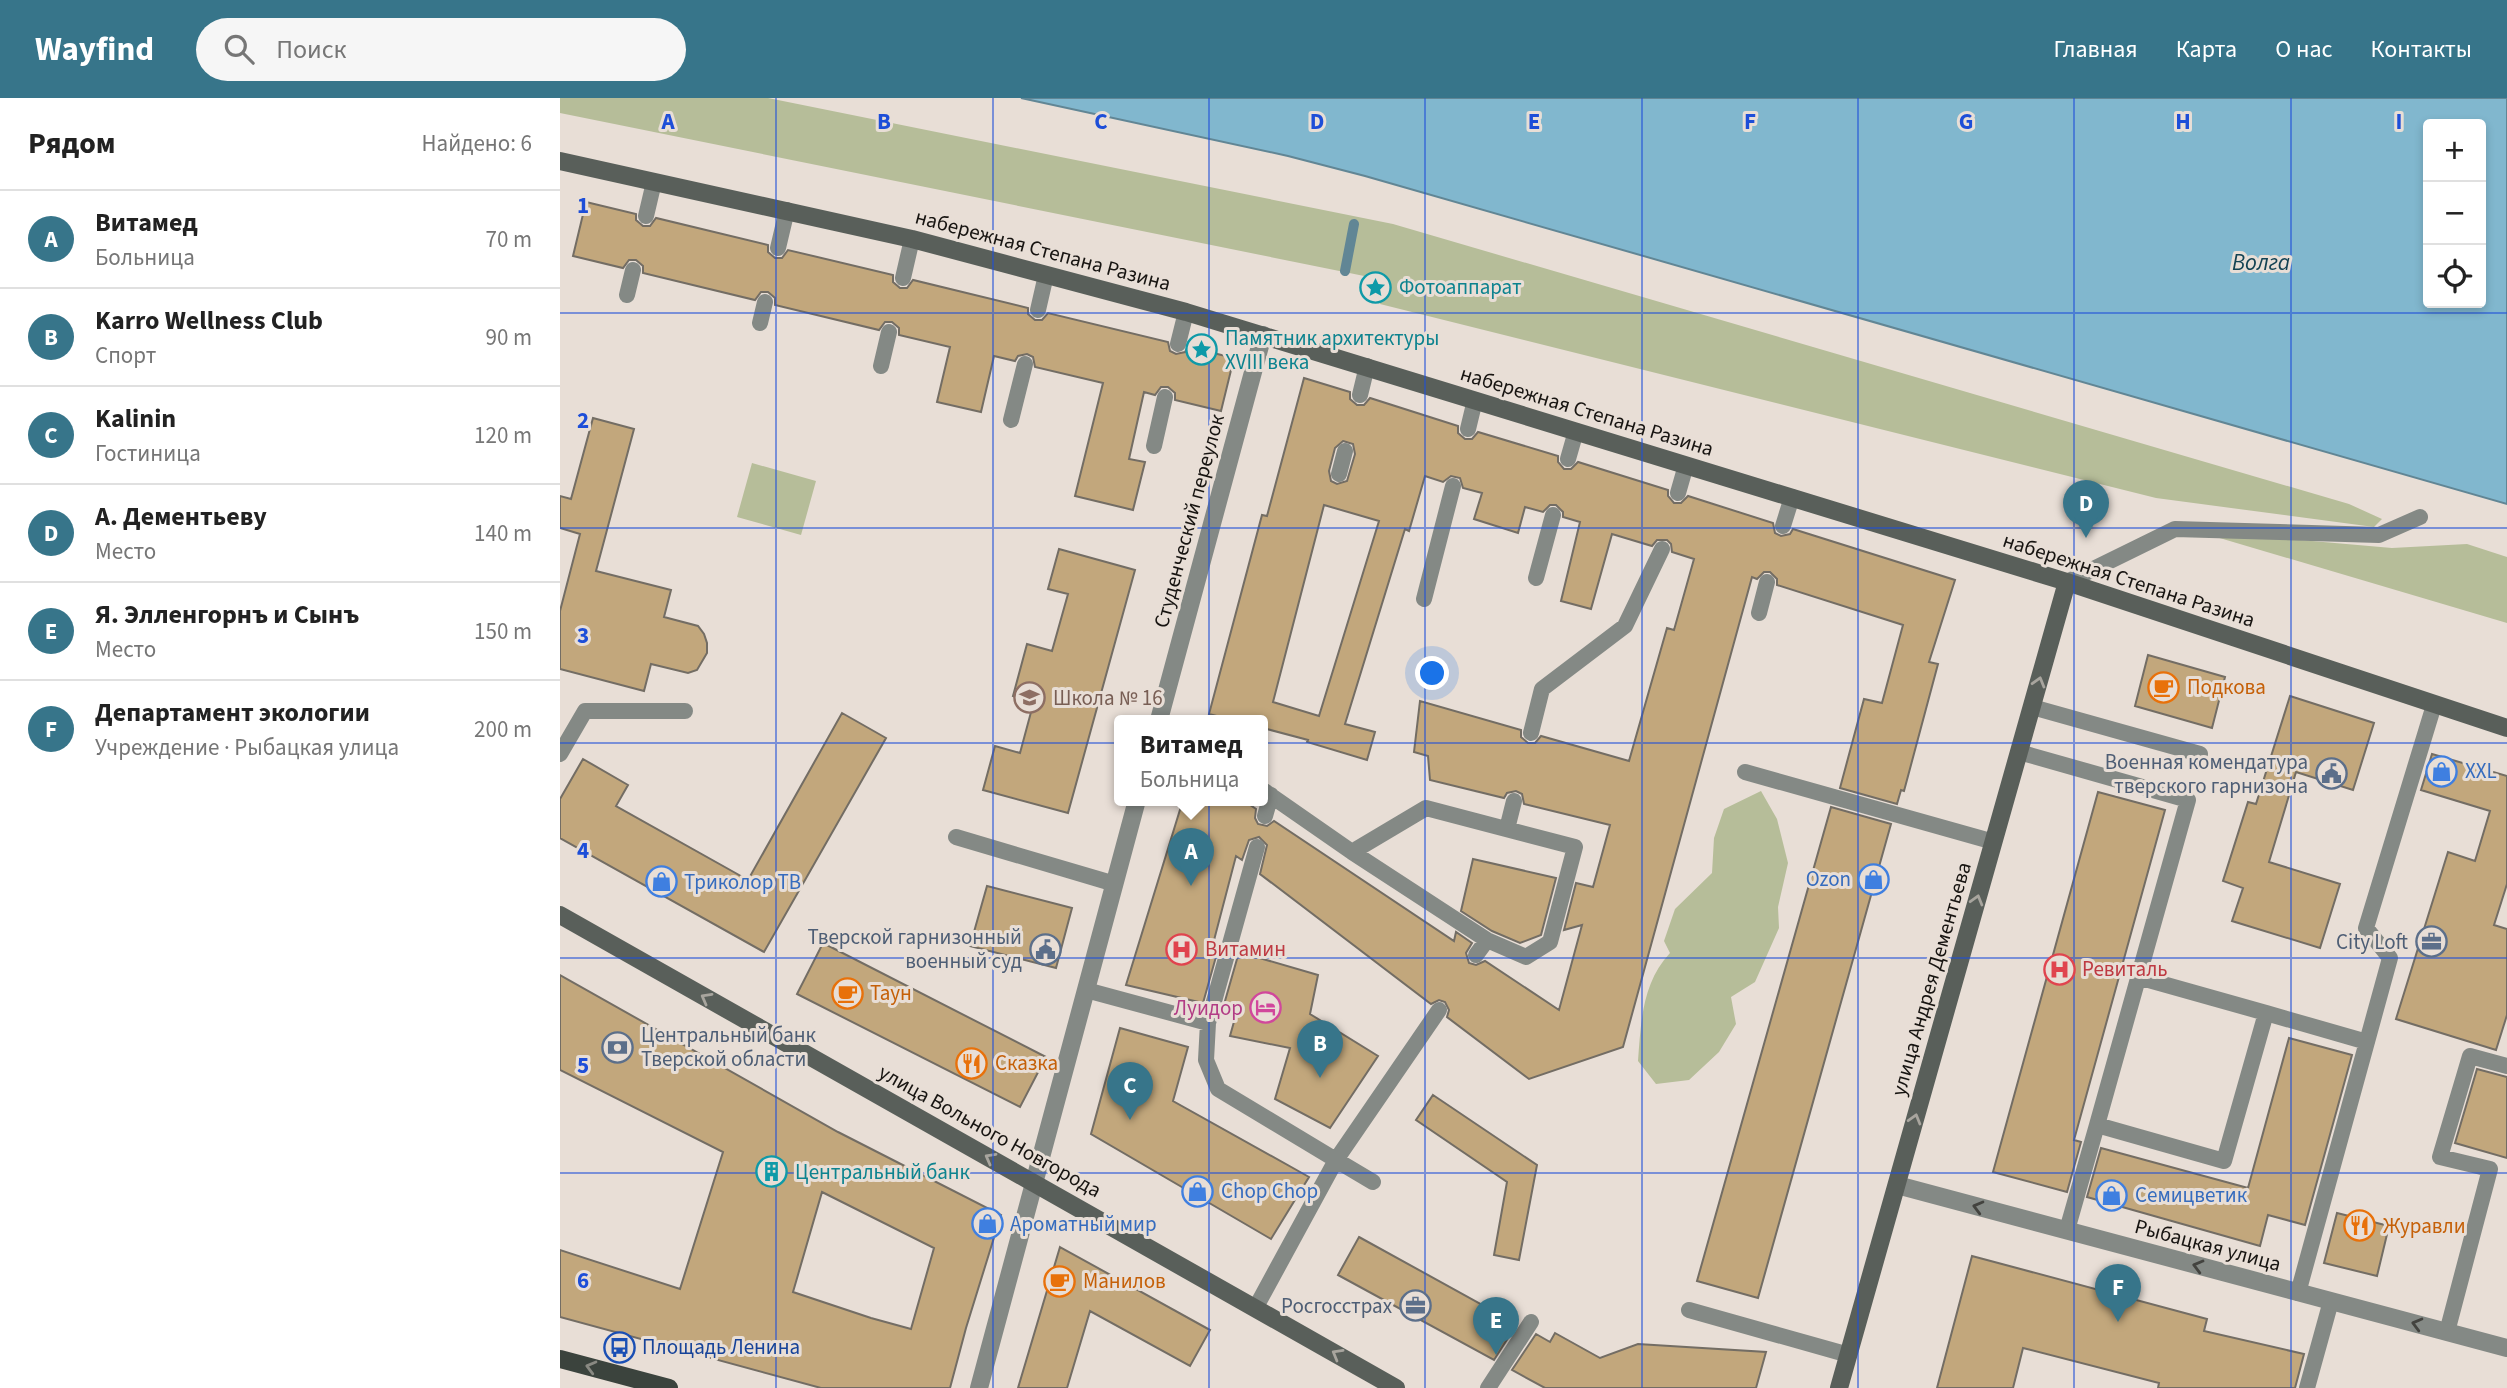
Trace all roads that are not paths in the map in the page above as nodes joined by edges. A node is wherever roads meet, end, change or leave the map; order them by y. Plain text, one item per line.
1 (560, 161) edge
2 (654, 183) junction
3 (788, 210) junction
4 (646, 216) dead end
5 (912, 239) junction
6 (778, 248) dead end
7 (633, 270) dead end
8 (1046, 275) junction
9 (902, 278) dead end
10 (627, 295) dead end
11 (765, 302) dead end
12 (1038, 310) dead end
13 (1186, 312) junction
14 (760, 323) dead end
15 (889, 332) dead end
16 (1263, 335) junction
17 (1178, 344) dead end
18 (1025, 364) dead end
19 (881, 366) dead end
20 (1367, 366) junction
21 (1360, 395) dead end
22 (1165, 397) dead end
23 (1475, 400) junction
24 (1011, 420) dead end
25 (1468, 429) dead end
26 (1576, 431) junction
27 (1154, 446) dead end
28 (1345, 452) dead end
29 (1568, 459) dead end
30 (1686, 465) junction
31 (1339, 474) dead end
32 (1453, 486) dead end
33 (1678, 493) dead end
34 (1792, 498) junction
35 (1553, 514) dead end
36 (2420, 517) dead end
37 (1783, 526) dead end
38 (1662, 549) dead end
39 (1536, 578) dead end
40 (1767, 582) dead end
41 (2067, 582) junction
42 (1424, 599) dead end
43 (1759, 613) dead end
44 (2434, 705) junction
45 (2032, 707) junction
46 (685, 711) dead end
47 (1161, 715) edge
48 (2507, 728) edge
49 (1531, 733) dead end
50 (2019, 752) junction
51 (560, 754) edge
52 (2200, 754) dead end
53 (1745, 772) dead end
54 (1268, 793) edge
55 (1514, 801) dead end
56 (1136, 806) edge
57 (1266, 806) edge
58 (1265, 816) dead end
59 (1507, 829) junction
60 (956, 837) dead end
61 (1994, 842) junction
62 (1257, 847) dead end
63 (1352, 852) junction
64 (1115, 884) junction
65 (560, 915) edge
66 (1487, 940) junction
67 (1476, 955) dead end
68 (2138, 977) junction
69 (1086, 990) junction
70 (1439, 1010) dead end
71 (2266, 1013) junction
72 (1208, 1023) junction
73 (2367, 1042) junction
74 (2507, 1066) edge
75 (2096, 1125) junction
76 (1336, 1160) junction
77 (1034, 1182) junction
78 (1373, 1182) dead end
79 (1896, 1185) junction
80 (2067, 1230) junction
81 (2298, 1293) junction
82 (2331, 1301) junction
83 (1256, 1307) junction
84 (1689, 1310) dead end
85 (1531, 1322) dead end
86 (2447, 1332) junction
87 (2507, 1348) edge
88 (1849, 1355) junction
89 (560, 1359) edge
90 (669, 1388) edge
91 (979, 1388) edge
92 (1396, 1388) edge
93 (1488, 1388) edge
94 (1839, 1388) edge
95 (2307, 1388) edge

1 - 2 street, набережная Степана Разина
2 - 3 street, набережная Степана Разина
2 - 4 lane
3 - 5 street, набережная Степана Разина
3 - 6 lane
5 - 8 street, набережная Степана Разина
5 - 9 lane
7 - 10 lane
8 - 12 lane
8 - 13 street, набережная Степана Разина
11 - 14 lane
13 - 16 street, набережная Степана Разина
13 - 17 lane
15 - 19 lane
16 - 20 street, набережная Степана Разина
16 - 47 street, Студенческий переулок
18 - 24 lane
20 - 21 lane
20 - 23 street, набережная Степана Разина
22 - 27 lane
23 - 25 lane
23 - 26 street, набережная Степана Разина
26 - 29 lane
26 - 30 street, набережная Степана Разина
28 - 31 lane
30 - 33 lane
30 - 34 street, набережная Степана Разина
32 - 42 lane
34 - 37 lane
34 - 41 street, набережная Степана Разина
35 - 39 lane
36 - 41 lane
38 - 49 lane
40 - 43 lane
41 - 44 street, набережная Степана Разина
45 -> 41 street, улица Андрея Дементьева
44 - 48 street, набережная Степана Разина
44 - 73 lane
45 - 50 street, улица Андрея Дементьева
45 - 52 lane
46 - 51 lane
50 - 61 street, улица Андрея Дементьева
50 - 68 lane
53 - 61 lane
54 - 63 lane
55 - 59 lane
56 - 64 street
57 - 58 lane
59 - 63 lane
59 - 66 lane
60 - 64 lane
79 -> 61 street, улица Андрея Дементьева
62 - 72 lane
63 - 66 lane
64 - 69 street
77 -> 65 street, улица Вольного Новгорода
66 - 67 lane
68 - 71 lane
68 - 75 lane
69 - 72 lane
69 - 77 street
70 - 76 lane
71 - 73 lane
71 - 75 lane
72 - 76 lane
73 - 81 lane
74 - 86 lane
75 - 80 lane
76 - 78 lane
76 - 83 lane
77 - 83 street, улица Вольного Новгорода
77 - 91 street
80 -> 79 street, Рыбацкая улица
79 - 88 street, улица Андрея Дементьева
81 -> 80 street, Рыбацкая улица
81 - 82 street, Рыбацкая улица
86 -> 82 street, Рыбацкая улица
82 - 95 lane
92 -> 83 street, улица Вольного Новгорода
84 - 88 lane
85 - 93 lane
86 - 87 street, Рыбацкая улица
88 - 94 street, улица Андрея Дементьева
90 -> 89 main road

